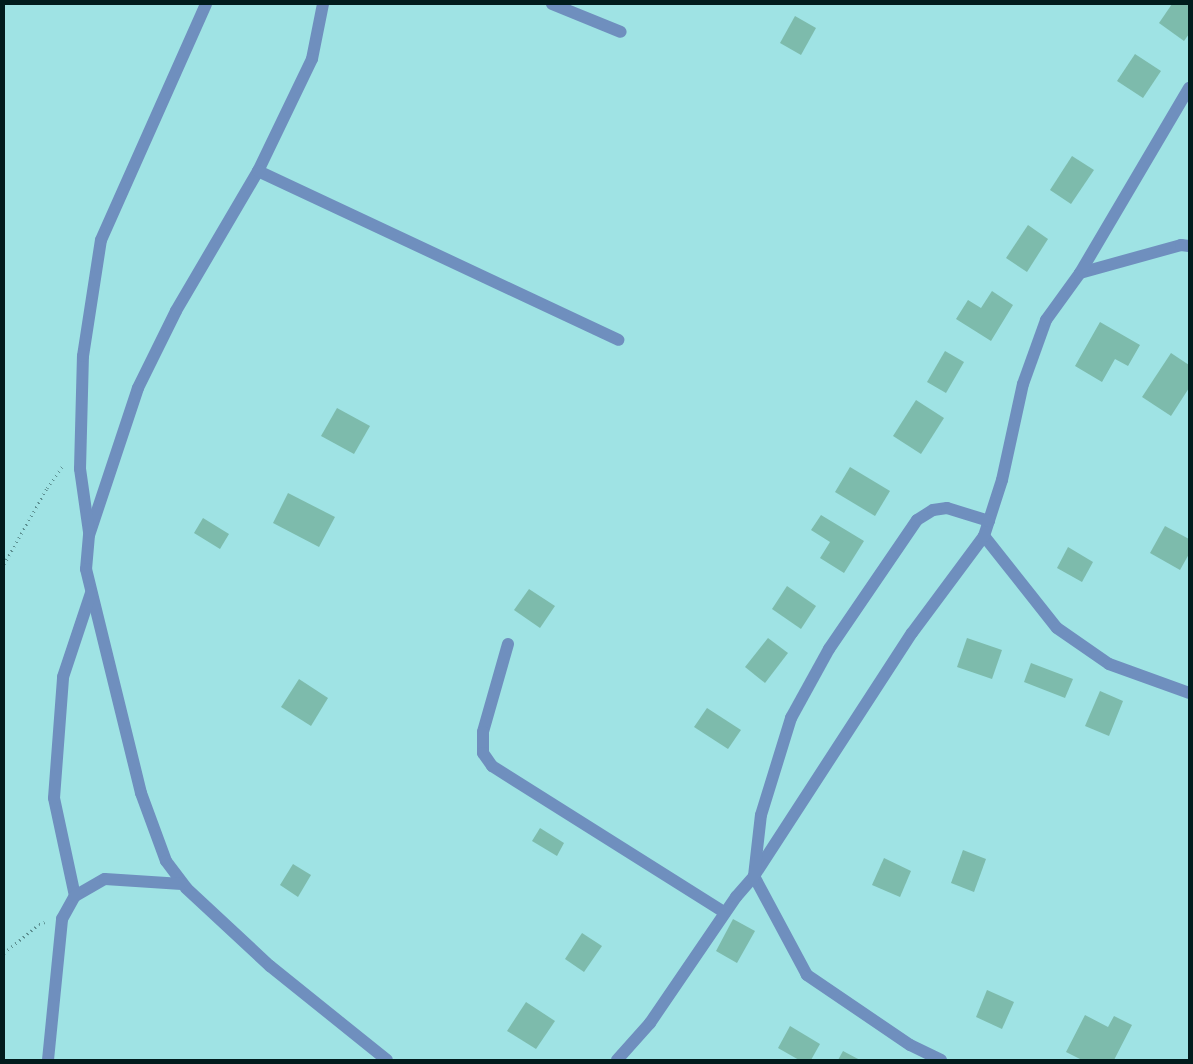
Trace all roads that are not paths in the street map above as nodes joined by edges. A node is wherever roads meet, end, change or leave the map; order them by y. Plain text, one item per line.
1 (206, 4) edge
2 (324, 4) edge
3 (552, 4) edge
4 (621, 32) dead end
5 (1189, 88) edge
6 (258, 171) junction
7 (1189, 246) edge
8 (1080, 273) junction
9 (618, 340) dead end
10 (989, 521) junction
11 (89, 535) junction
12 (984, 536) junction
13 (91, 593) junction
14 (508, 644) dead end
15 (1189, 693) edge
16 (754, 876) junction
17 (182, 884) junction
18 (75, 896) junction
19 (725, 913) junction
20 (48, 1060) edge
21 (387, 1060) edge
22 (617, 1060) edge
23 (940, 1060) edge

1 - 11 street
2 - 6 street
3 - 4 street
5 - 8 street
6 - 9 street
6 - 11 street
7 - 8 street
8 - 10 street
10 - 12 street
10 - 16 street
11 - 13 street
12 - 15 street
12 - 16 street
13 - 17 street
13 - 18 street
14 - 19 street
16 - 19 street
16 - 23 street
17 - 18 street
17 - 21 street
18 - 20 street
19 - 22 street

